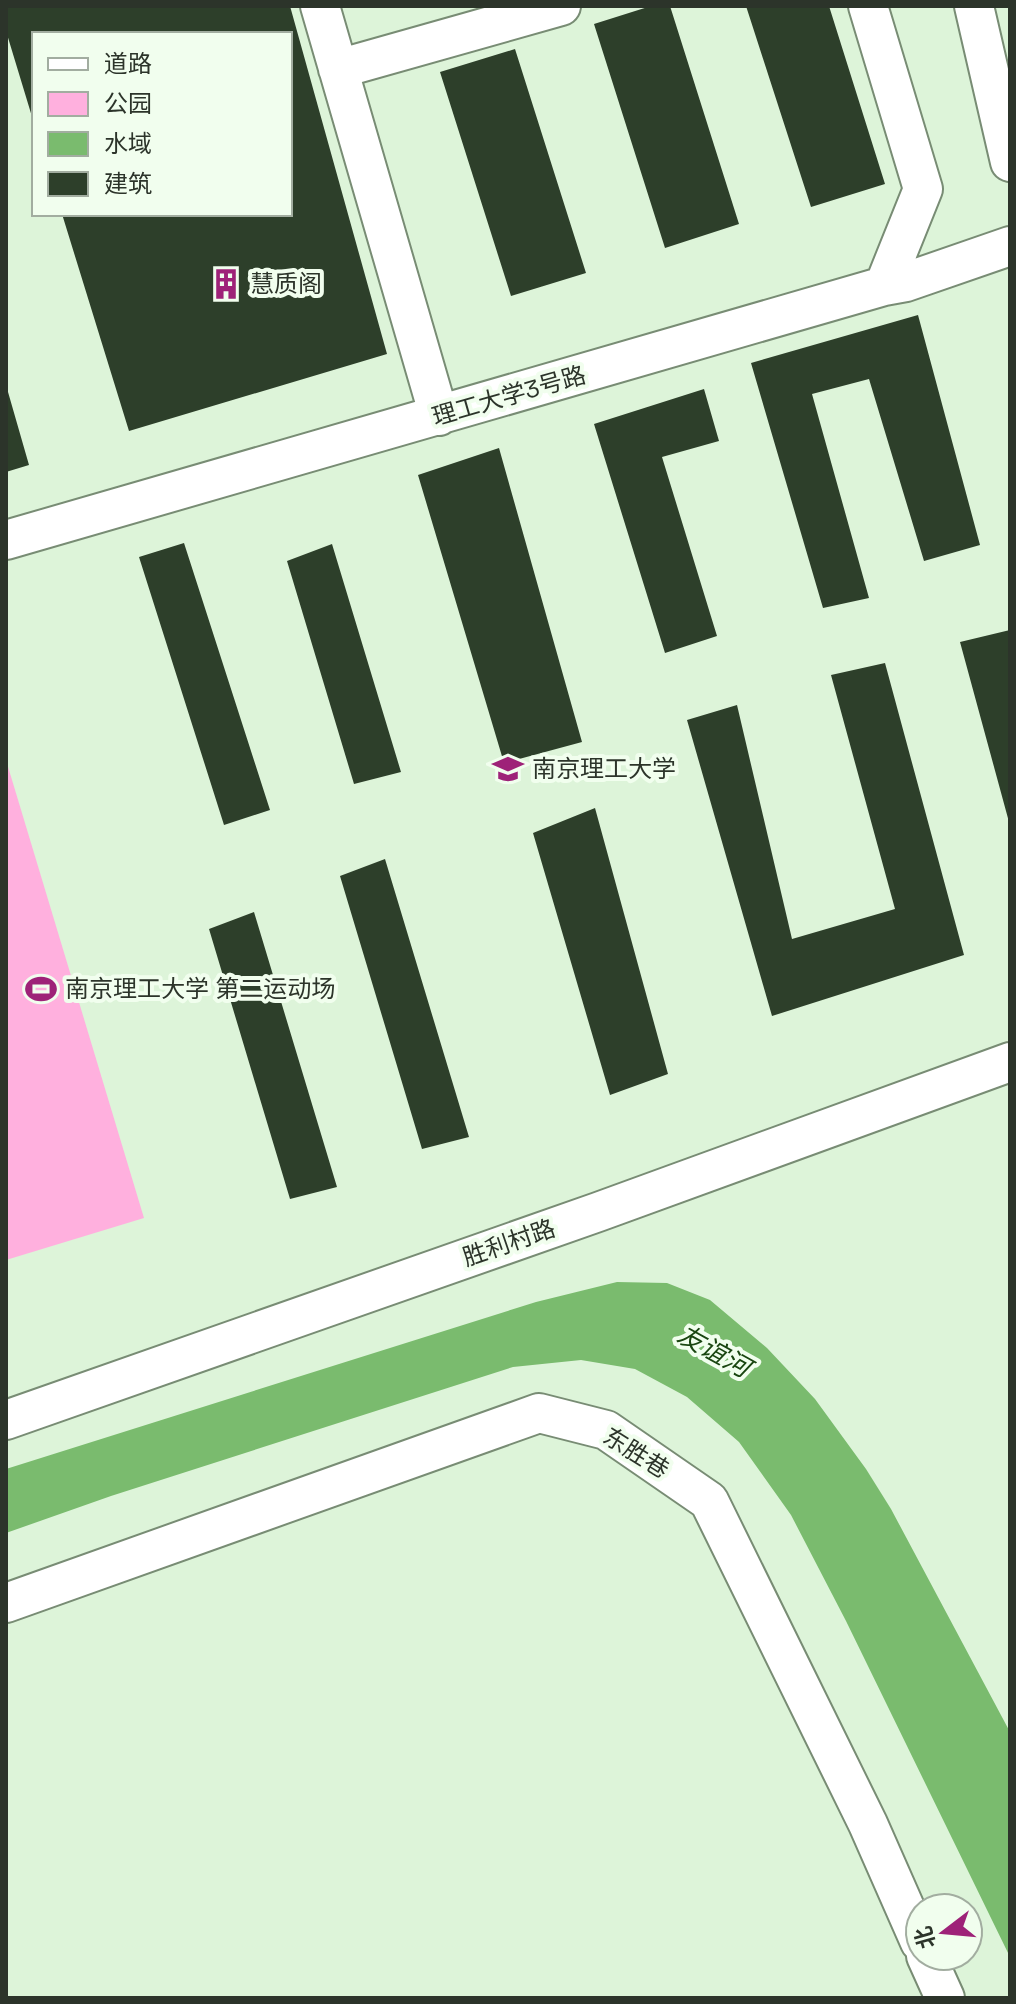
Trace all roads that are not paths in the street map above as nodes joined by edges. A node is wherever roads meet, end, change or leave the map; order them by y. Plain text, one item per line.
1 (320, 6) edge
2 (561, 6) edge
3 (868, 6) edge
4 (974, 6) edge
5 (338, 69) junction
6 (1010, 162) edge
7 (1010, 246) edge
8 (884, 286) junction
9 (439, 416) junction
10 (6, 540) edge
11 (1010, 1062) edge
12 (6, 1420) edge
13 (6, 1603) edge
14 (904, 1906) edge
15 (933, 1972) edge
16 (945, 1998) edge

1 - 5 street
2 - 5 street
3 - 8 street
4 - 6 street
5 - 9 street
7 - 8 street, 理工大学3号路
8 - 9 street, 理工大学3号路
9 - 10 street, 理工大学3号路
11 - 12 street, 胜利村路
13 - 14 street, 东胜巷
15 - 16 street

